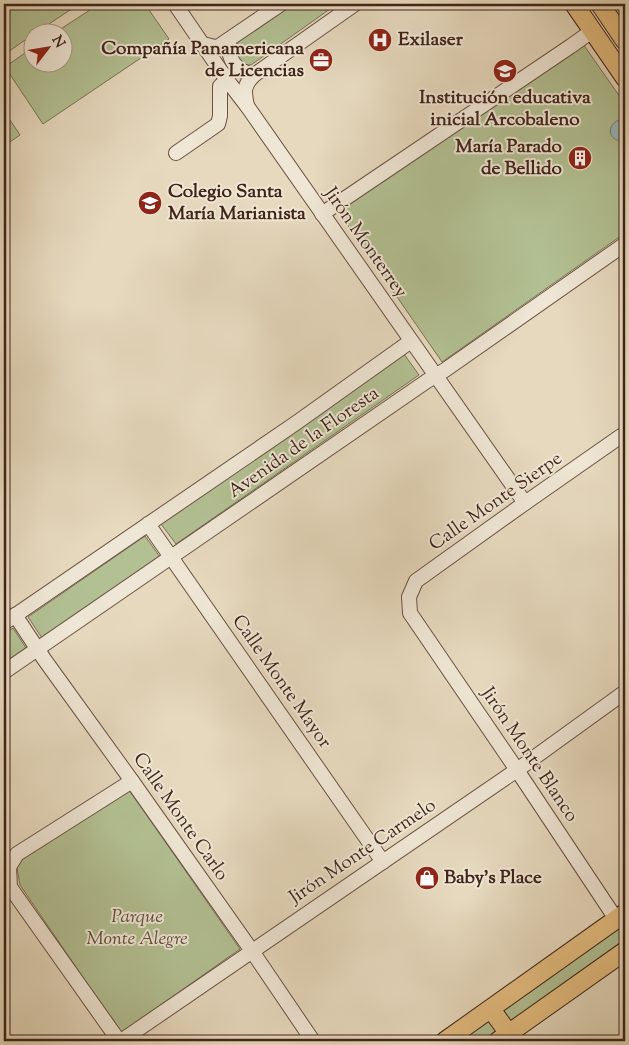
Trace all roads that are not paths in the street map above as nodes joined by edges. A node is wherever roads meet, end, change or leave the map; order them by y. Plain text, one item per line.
1 (175, 4) edge
2 (281, 4) edge
3 (355, 4) edge
4 (574, 4) edge
5 (589, 4) edge
6 (600, 4) edge
7 (592, 31) junction
8 (229, 40) junction
9 (625, 41) edge
10 (203, 44) junction
11 (622, 67) edge
12 (254, 75) junction
13 (227, 80) junction
14 (247, 106) junction
15 (176, 153) dead end
16 (322, 214) junction
17 (625, 244) edge
18 (411, 342) junction
19 (435, 375) junction
20 (625, 435) edge
21 (525, 503) junction
22 (148, 524) junction
23 (171, 557) junction
24 (410, 614) joint
25 (9, 619) edge
26 (38, 649) junction
27 (4, 672) edge
28 (625, 692) edge
29 (517, 770) junction
30 (132, 781) junction
31 (383, 862) junction
32 (621, 916) edge
33 (252, 951) junction
34 (625, 951) edge
35 (491, 1009) junction
36 (503, 1037) edge
37 (120, 1041) edge
38 (313, 1041) edge
39 (445, 1041) edge

1 - 10 street, Jirón Monterrey
2 - 8 street
3 - 12 street
4 - 7 main road
5 - 7 main road
6 - 9 main road
7 - 11 main road
7 - 16 street
8 - 10 street
8 - 12 street
10 - 13 street, Jirón Monterrey
12 - 14 street
13 - 14 street, Jirón Monterrey
13 - 15 street
14 - 16 street, Jirón Monterrey
16 - 18 street, Jirón Monterrey
17 - 19 street, Avenida de la Floresta
18 - 19 street, Jirón Monterrey
18 - 22 street, Avenida de la Floresta
19 - 21 street, Jirón Monterrey
19 - 23 street, Avenida de la Floresta
20 - 21 street, Calle Monte Sierpe
21 - 24 street, Calle Monte Sierpe
22 - 23 street, Calle Monte Mayor
22 - 25 street, Avenida de la Floresta
23 - 26 street, Avenida de la Floresta
23 - 31 street, Calle Monte Mayor
24 - 29 street, Jirón Monte Blanco
25 - 26 street, Calle Monte Carlo
26 - 27 street, Avenida de la Floresta
26 - 30 street, Calle Monte Carlo
28 - 29 street, Jirón Monte Carmelo
29 - 31 street, Jirón Monte Carmelo
29 - 32 street, Jirón Monte Blanco
30 - 33 street, Calle Monte Carlo
30 - 37 street
31 - 33 street, Jirón Monte Carmelo
32 - 35 main road
33 - 37 street, Jirón Monte Carmelo
33 - 38 street, Calle Monte Carlo
34 - 36 main road
35 - 36 main road
35 - 39 main road

